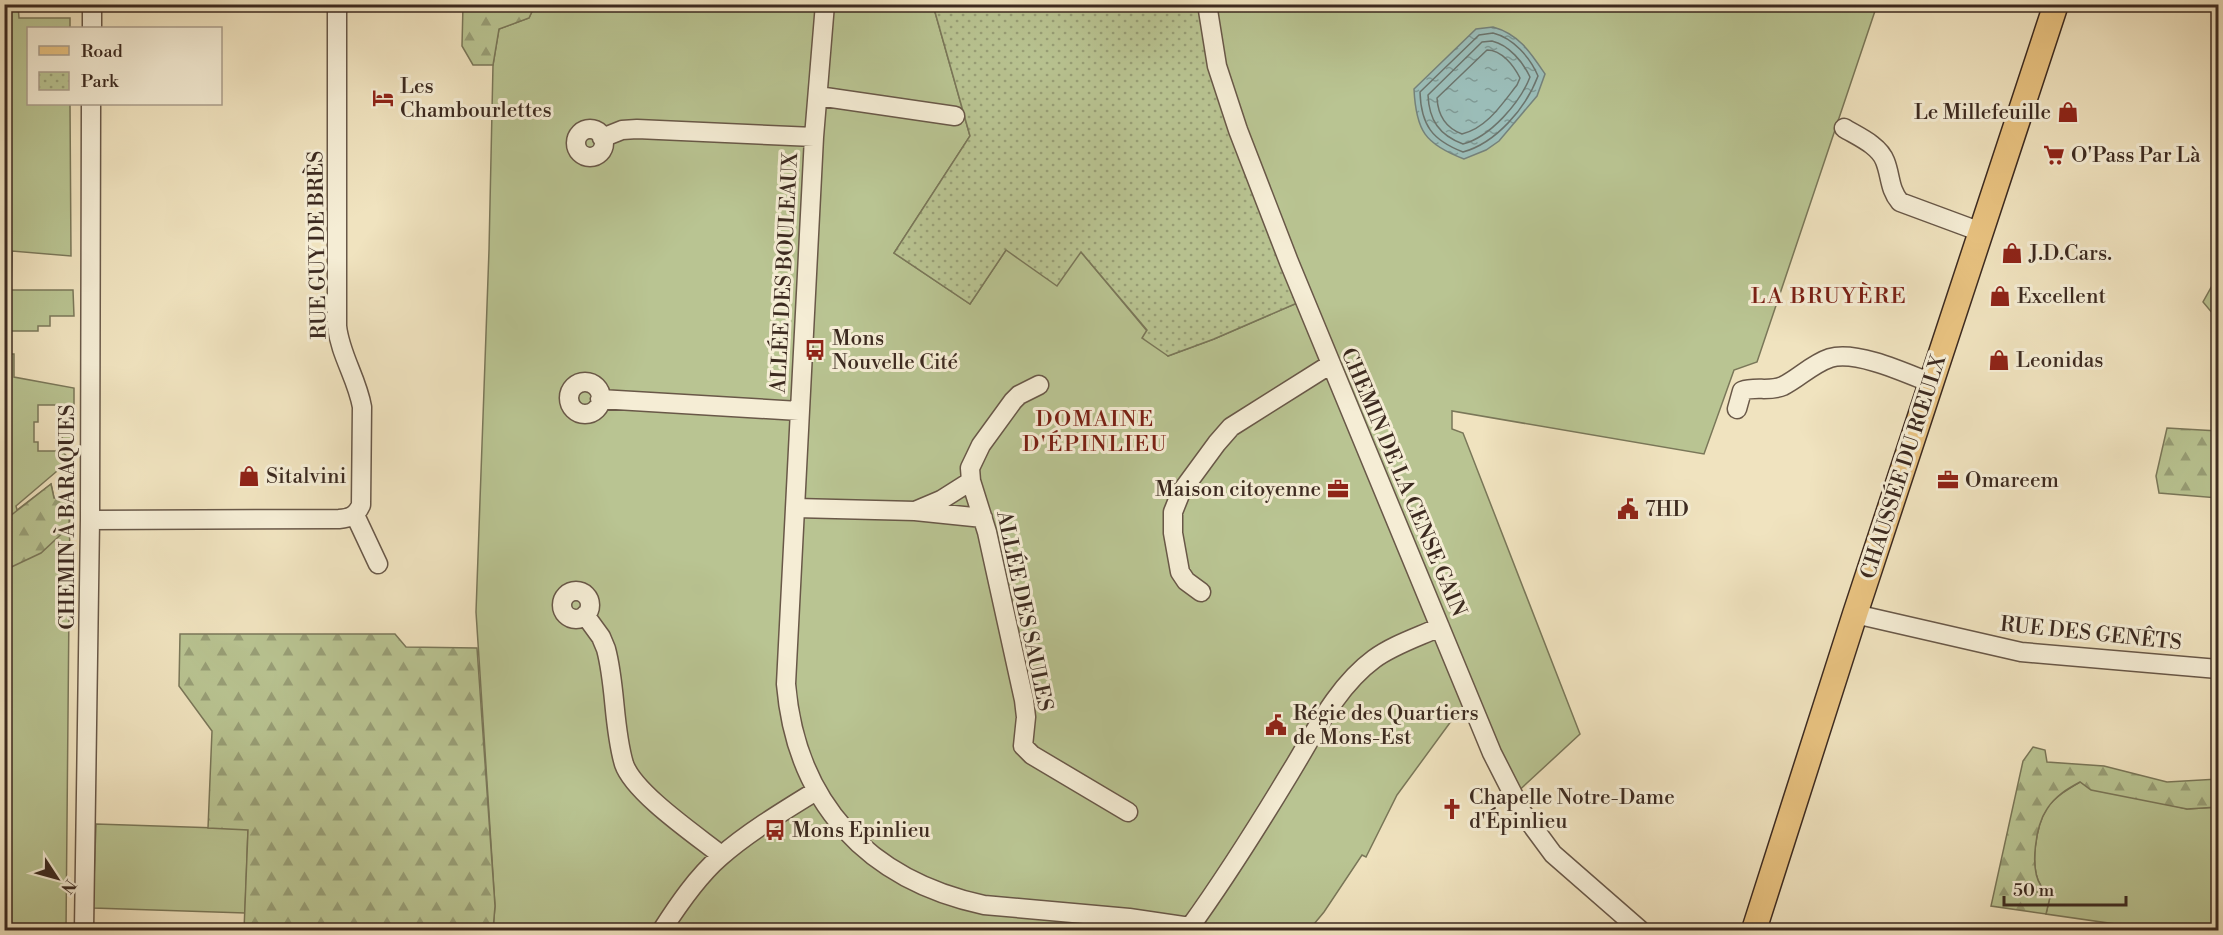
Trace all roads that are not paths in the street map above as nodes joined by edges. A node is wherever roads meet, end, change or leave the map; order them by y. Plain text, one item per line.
1 (92, 4) edge
2 (337, 4) edge
3 (825, 4) edge
4 (1207, 4) edge
5 (2056, 4) edge
6 (92, 27) edge
7 (818, 96) junction
8 (92, 105) edge
9 (955, 116) dead end
10 (1844, 128) dead end
11 (814, 137) junction
12 (603, 138) dead end
13 (1981, 232) junction
14 (1331, 364) junction
15 (1931, 382) junction
16 (1039, 385) dead end
17 (600, 399) dead end
18 (1737, 409) dead end
19 (799, 411) junction
20 (971, 481) junction
21 (796, 508) junction
22 (915, 511) junction
23 (981, 511) junction
24 (355, 515) junction
25 (90, 520) junction
26 (378, 564) dead end
27 (1200, 592) dead end
28 (1855, 614) junction
29 (585, 615) dead end
30 (1440, 627) junction
31 (2218, 669) edge
32 (816, 791) junction
33 (1128, 812) dead end
34 (721, 855) junction
35 (84, 930) edge
36 (662, 930) edge
37 (1640, 930) edge
38 (1754, 930) edge

1 - 6 street
2 - 24 street, RUE GUY DE BRÈS
3 - 7 street, ALLÉE DES BOULEAUX
4 - 14 street, CHEMIN DE LA CENSE GAIN
5 - 13 main road, CHAUSSÉE DU RŒULX
7 - 9 street
7 - 11 street, ALLÉE DES BOULEAUX
8 - 25 street, CHEMIN À BARAQUES
10 - 13 street
11 - 12 street, ALLÉE DES BOULEAUX
11 - 19 street, ALLÉE DES BOULEAUX
13 - 15 main road, CHAUSSÉE DU RŒULX
14 - 27 street
14 - 30 street, CHEMIN DE LA CENSE GAIN
15 - 18 street
15 - 28 main road, CHAUSSÉE DU RŒULX
16 - 20 street
17 - 19 street, ALLÉE DES BOULEAUX
19 - 21 street, ALLÉE DES BOULEAUX
20 - 22 street
20 - 23 street
21 - 22 street
21 - 32 street, ALLÉE DES BOULEAUX
22 - 23 street
23 - 33 street, ALLÉE DES SAULES
24 - 25 street
24 - 26 street
25 - 35 street, CHEMIN À BARAQUES
28 - 31 street, RUE DES GENÊTS
28 - 38 main road, CHAUSSÉE DU RŒULX
29 - 34 street
30 - 32 street, ALLÉE DES BOULEAUX
30 - 37 street, CHEMIN DE LA CENSE GAIN
32 - 34 street
34 - 36 street

